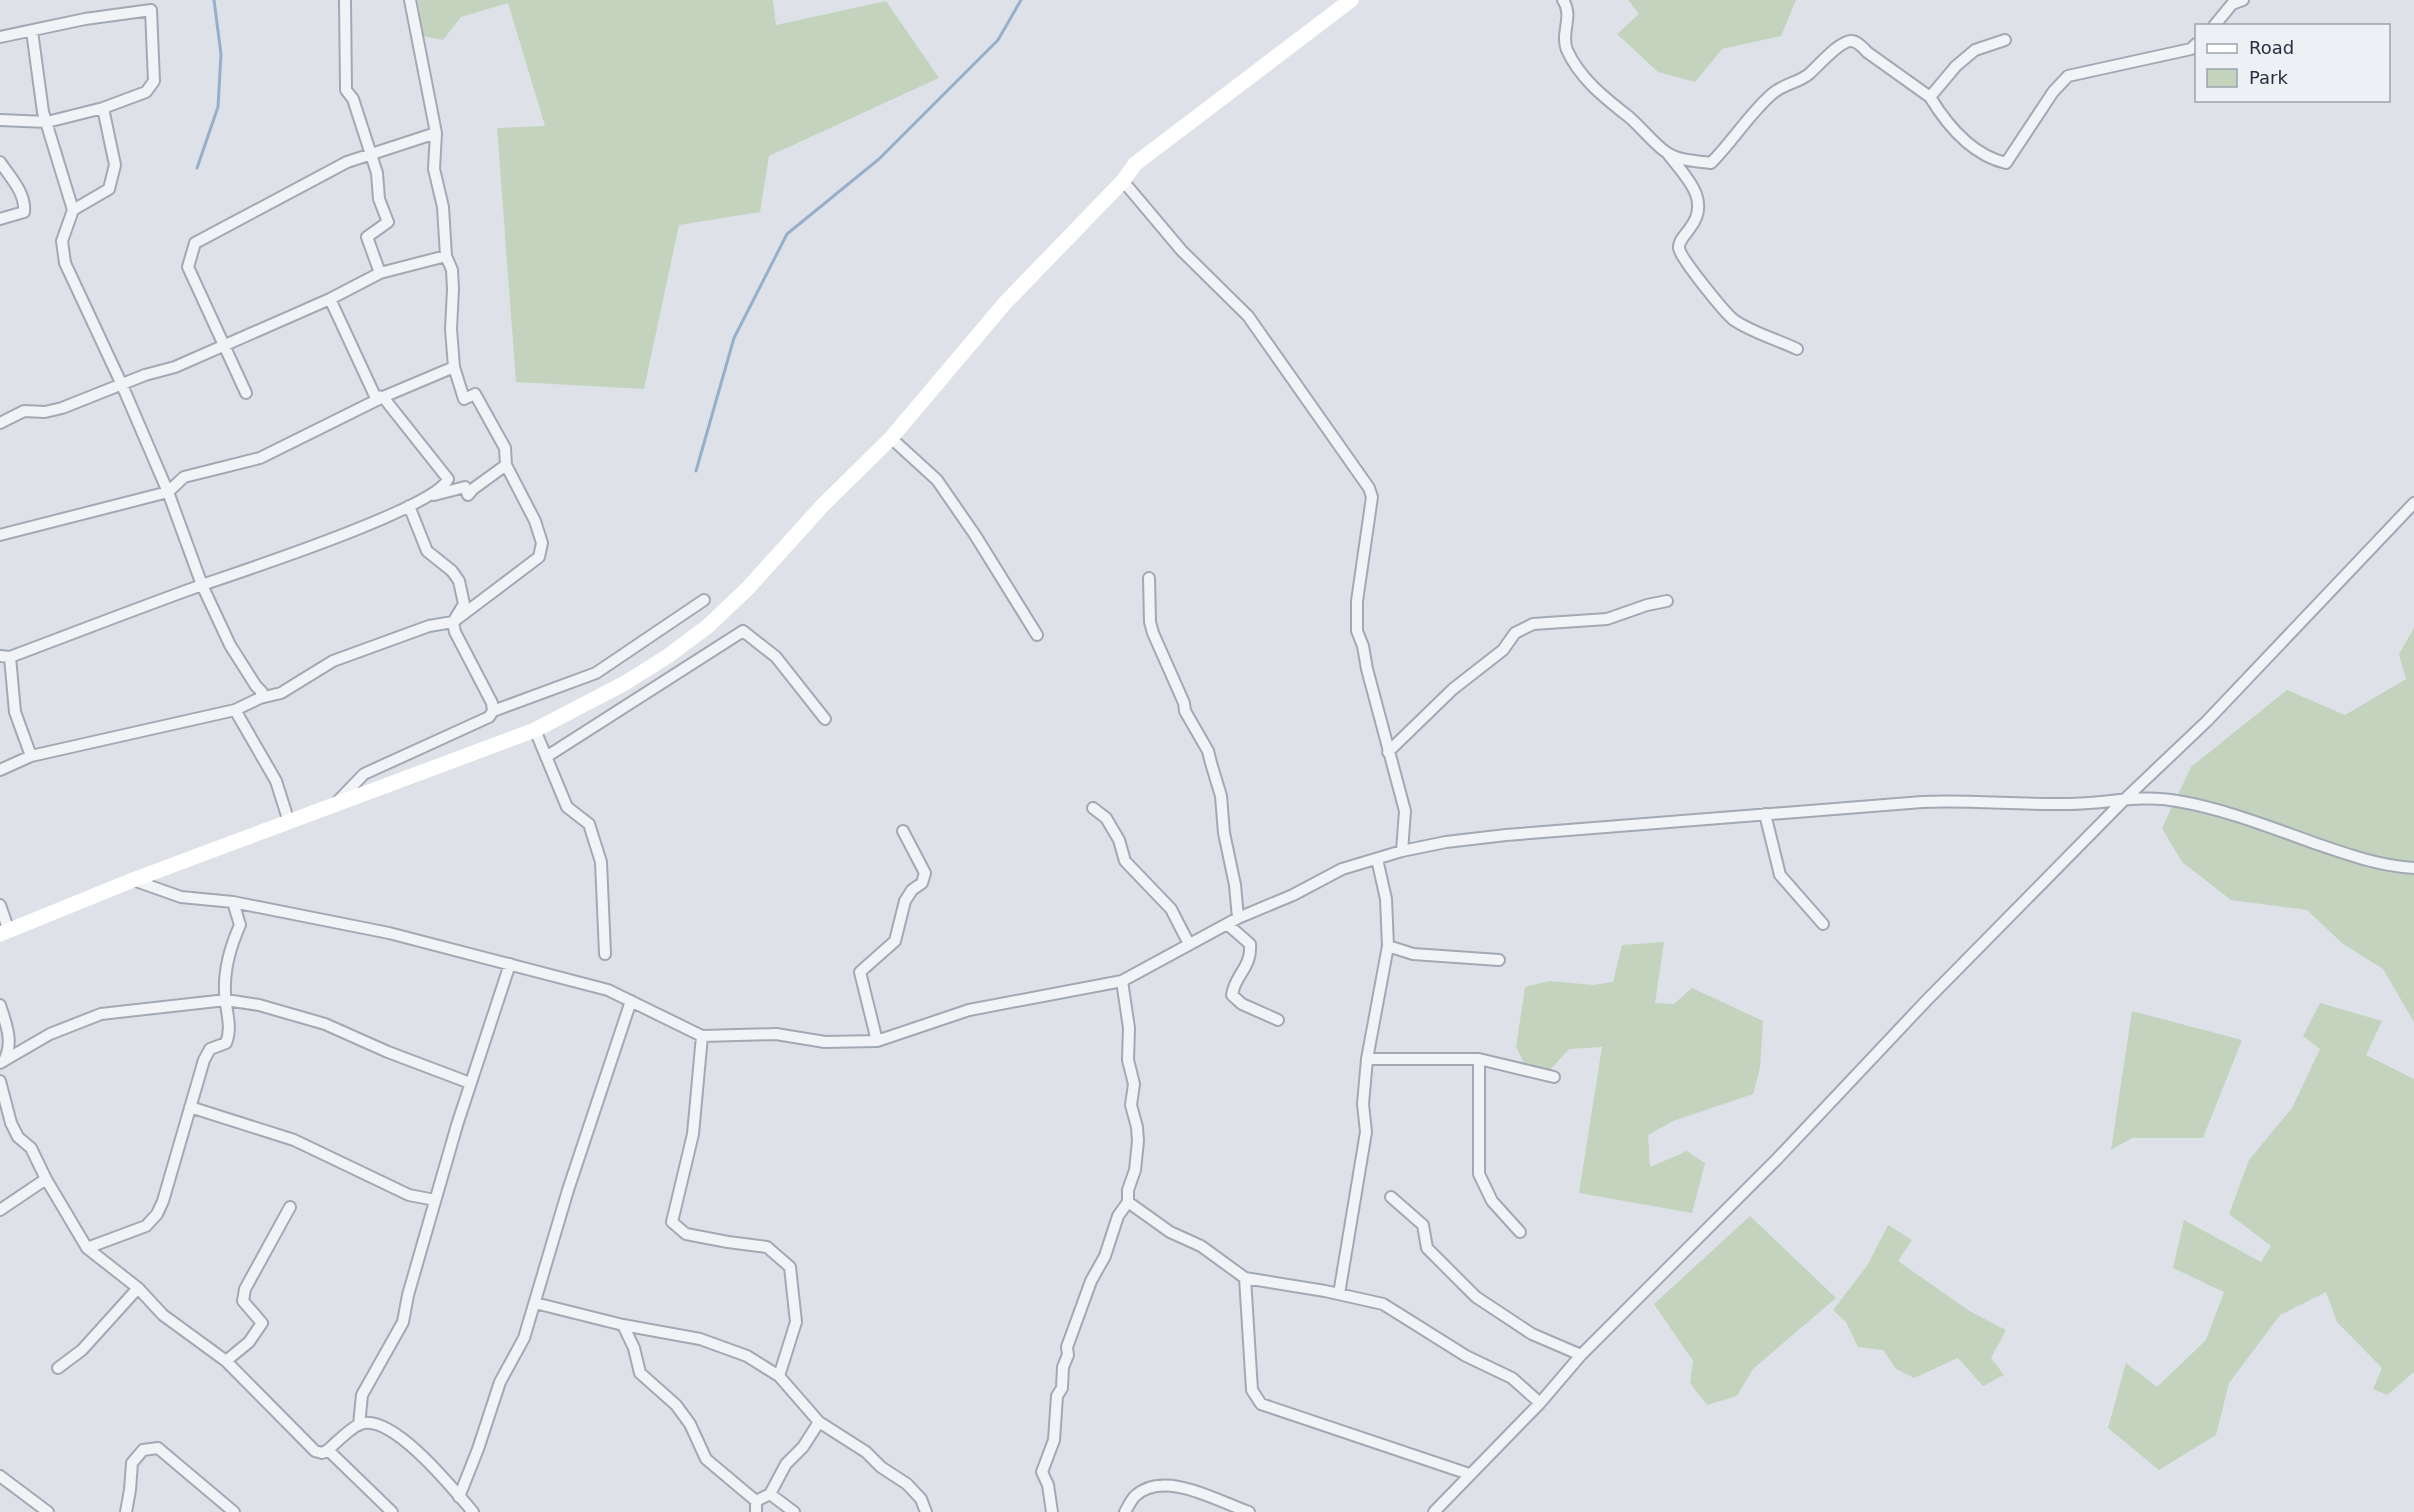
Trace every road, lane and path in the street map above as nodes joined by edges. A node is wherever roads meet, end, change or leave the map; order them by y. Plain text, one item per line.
1 (345, 0) edge
2 (410, 0) edge
3 (1351, 0) edge
4 (1563, 0) edge
5 (2243, 0) edge
6 (2216, 24) edge
7 (32, 31) junction
8 (0, 37) edge
9 (2005, 40) dead end
10 (2195, 45) edge
11 (1930, 97) junction
12 (104, 108) junction
13 (0, 120) edge
14 (47, 122) junction
15 (436, 134) junction
16 (1668, 153) junction
17 (370, 155) junction
18 (0, 162) edge
19 (1123, 181) junction
20 (73, 210) junction
21 (0, 219) edge
22 (446, 256) junction
23 (380, 273) junction
24 (330, 299) junction
25 (224, 345) junction
26 (1797, 349) dead end
27 (454, 367) junction
28 (122, 385) junction
29 (246, 393) dead end
30 (383, 397) junction
31 (0, 423) edge
32 (891, 438) junction
33 (506, 465) junction
34 (168, 492) junction
35 (428, 497) junction
36 (2414, 503) edge
37 (409, 506) junction
38 (0, 535) edge
39 (1149, 578) dead end
40 (202, 585) junction
41 (704, 600) dead end
42 (1667, 601) dead end
43 (453, 622) junction
44 (1037, 635) dead end
45 (5, 656) edge
46 (260, 698) junction
47 (235, 710) junction
48 (493, 711) junction
49 (825, 719) dead end
50 (535, 730) junction
51 (1388, 752) junction
52 (32, 756) junction
53 (546, 757) junction
54 (0, 770) edge
55 (2126, 798) junction
56 (336, 803) junction
57 (1093, 808) dead end
58 (1765, 814) junction
59 (289, 822) junction
60 (903, 831) dead end
61 (1402, 851) junction
62 (1377, 858) junction
63 (2414, 868) edge
64 (133, 880) junction
65 (233, 902) junction
66 (0, 905) edge
67 (1238, 918) junction
68 (1227, 924) junction
69 (1823, 924) dead end
70 (5, 933) edge
71 (1189, 944) junction
72 (1388, 946) junction
73 (605, 954) dead end
74 (1499, 960) dead end
75 (510, 964) junction
76 (1122, 981) junction
77 (226, 1000) junction
78 (631, 1001) junction
79 (0, 1005) edge
80 (1278, 1020) dead end
81 (702, 1036) junction
82 (877, 1041) junction
83 (1367, 1059) junction
84 (1479, 1059) junction
85 (1, 1065) edge
86 (1554, 1077) dead end
87 (0, 1081) edge
88 (470, 1083) junction
89 (190, 1107) junction
90 (46, 1179) junction
91 (1392, 1197) dead end
92 (435, 1200) junction
93 (1128, 1202) junction
94 (290, 1207) dead end
95 (0, 1210) edge
96 (1520, 1232) dead end
97 (87, 1248) junction
98 (1245, 1278) junction
99 (138, 1288) junction
100 (1339, 1294) junction
101 (535, 1303) junction
102 (623, 1324) junction
103 (1581, 1355) junction
104 (226, 1361) junction
105 (58, 1368) dead end
106 (779, 1376) junction
107 (1540, 1403) junction
108 (819, 1422) junction
109 (359, 1425) junction
110 (328, 1450) junction
111 (1469, 1474) junction
112 (0, 1476) edge
113 (770, 1494) junction
114 (459, 1497) junction
115 (756, 1506) edge
116 (48, 1512) edge
117 (126, 1512) edge
118 (234, 1512) edge
119 (392, 1512) edge
120 (473, 1512) edge
121 (794, 1512) edge
122 (926, 1512) edge
123 (1052, 1512) edge
124 (1125, 1512) edge
125 (1249, 1512) edge
126 (1434, 1512) edge

1 - 17 street
2 - 15 street
3 - 19 main road
4 - 16 street
5 - 6 street
7 - 8 street
7 - 12 street
7 - 14 street
9 - 11 street
10 - 11 street
11 - 16 street
12 - 14 street
12 - 20 street
13 - 14 street
14 - 20 street
15 - 17 street
15 - 22 street
16 - 26 street
17 - 23 street
17 - 25 street
18 - 21 street
19 - 32 main road
19 - 51 street
20 - 28 street
22 - 23 street
22 - 27 street
23 - 24 street
24 - 25 street
24 - 30 street
25 - 28 street
25 - 29 street
27 - 30 street
27 - 33 street
28 - 31 street
28 - 34 street
30 - 34 street
30 - 35 street
32 - 44 street
32 - 50 main road
33 - 35 street
33 - 43 street
34 - 38 street
34 - 40 street
35 - 37 street
36 - 55 street
37 - 40 street
37 - 43 street
39 - 67 street
40 - 45 street
40 - 46 street
41 - 48 street
42 - 51 street
43 - 46 street
43 - 48 street
45 - 52 street
46 - 47 street
47 - 52 street
47 - 59 street
48 - 56 street
49 - 53 street
50 - 53 street
50 - 56 main road
51 - 61 street
52 - 54 street
53 - 73 street
55 - 58 street
55 - 63 street
55 - 103 street
56 - 59 main road
57 - 71 street
58 - 61 street
58 - 69 street
59 - 64 main road
60 - 82 street
61 - 62 street
62 - 67 street
62 - 72 street
64 - 65 street
64 - 70 main road
65 - 75 street
65 - 77 street
66 - 70 street
67 - 68 street
68 - 71 street
68 - 80 street
71 - 76 street
72 - 74 street
72 - 83 street
75 - 78 street
75 - 88 street
76 - 82 street
76 - 93 street
77 - 85 street
77 - 88 street
77 - 89 street
78 - 81 street
78 - 101 street
79 - 85 street
81 - 82 street
81 - 106 street
83 - 84 street
83 - 100 street
84 - 86 street
84 - 96 street
87 - 90 street
88 - 92 street
89 - 92 street
89 - 97 street
90 - 95 street
90 - 97 street
91 - 103 street
92 - 109 street
93 - 98 street
93 - 123 street
94 - 104 street
97 - 99 street
98 - 100 street
98 - 111 street
99 - 104 street
99 - 105 street
100 - 107 street
101 - 102 street
101 - 114 street
102 - 106 street
102 - 115 street
103 - 107 street
104 - 110 street
106 - 108 street
107 - 111 street
108 - 113 street
108 - 122 street
109 - 110 street
109 - 114 street
110 - 119 street
111 - 126 street
112 - 116 street
113 - 115 street
113 - 121 street
114 - 120 street
117 - 118 street
124 - 125 street

